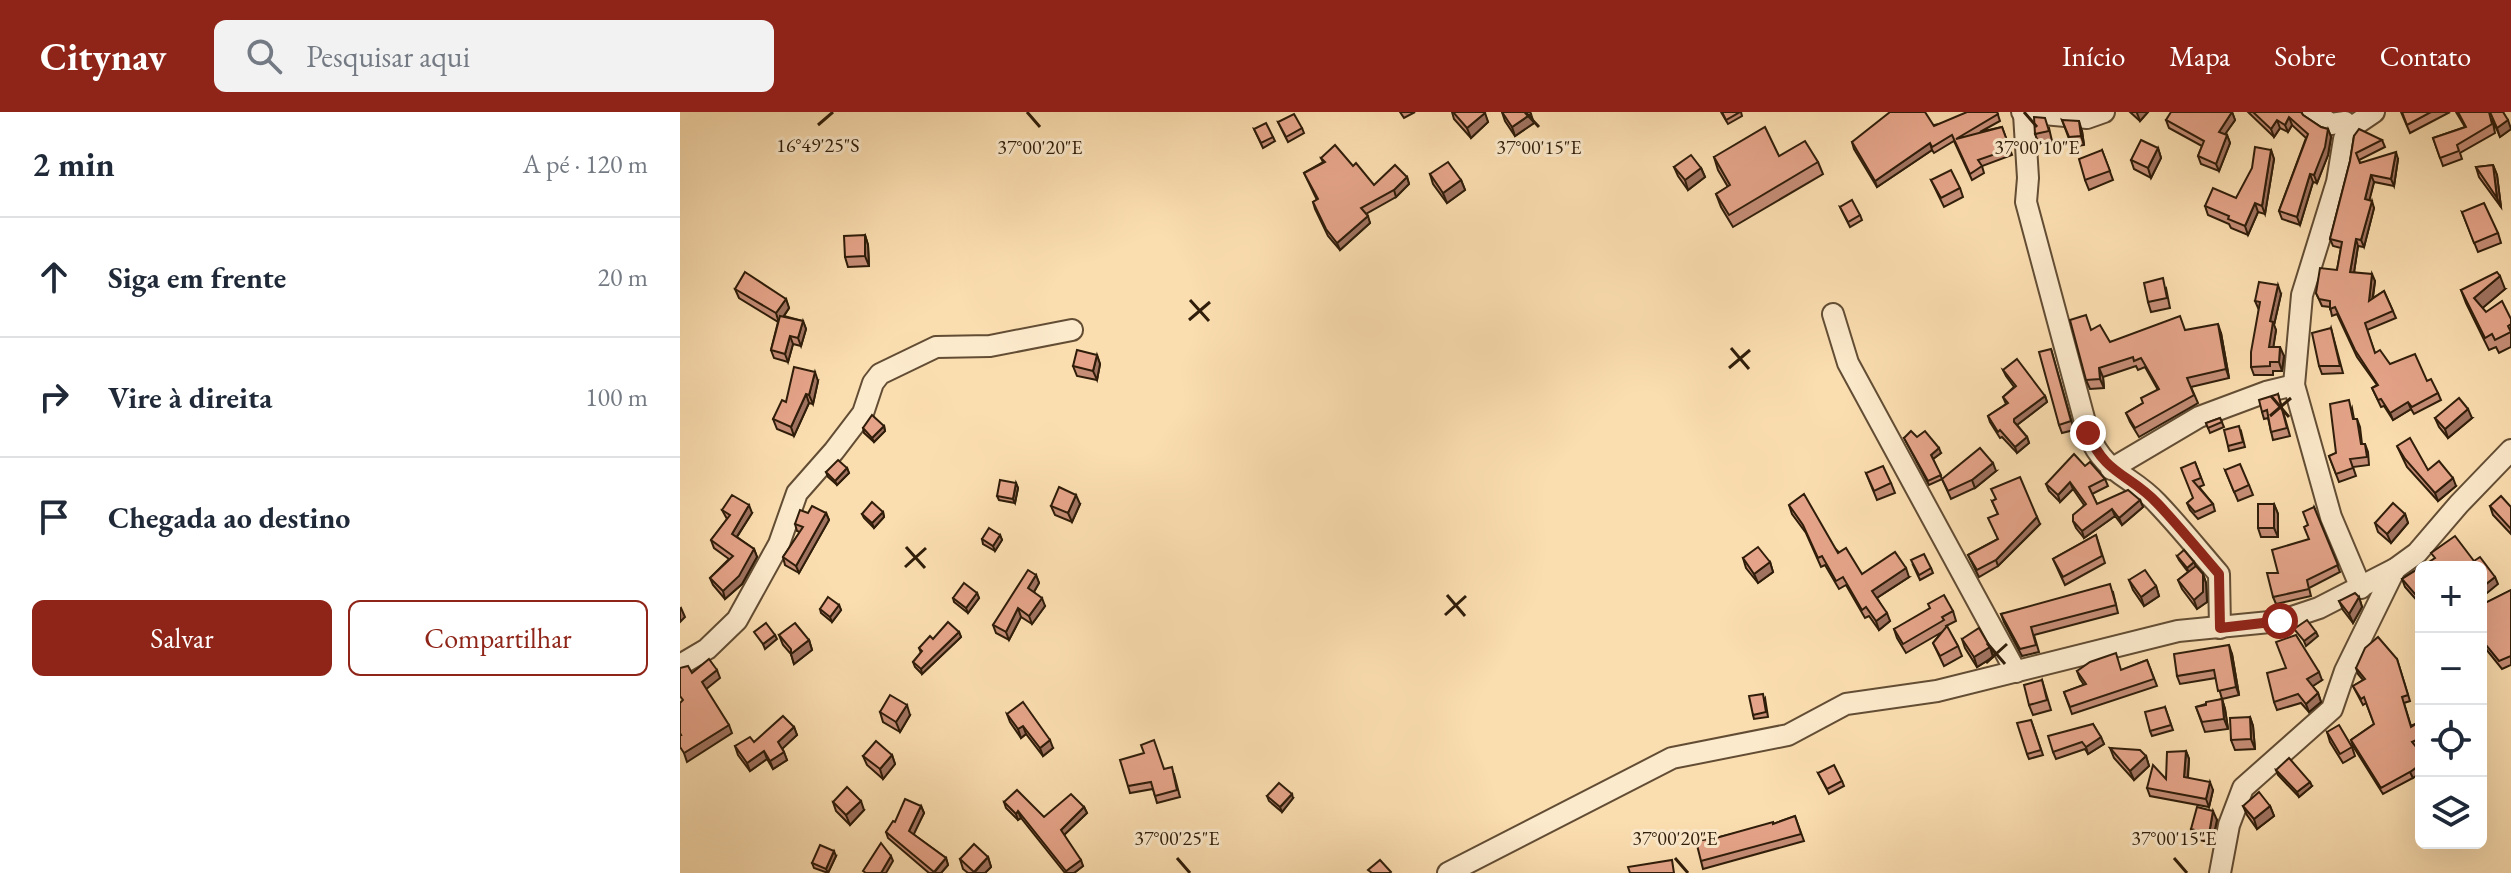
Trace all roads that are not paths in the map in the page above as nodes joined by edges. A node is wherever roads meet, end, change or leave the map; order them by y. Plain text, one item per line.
1 (2104, 112) edge
2 (2313, 112) edge
3 (2374, 112) edge
4 (2023, 113) edge
5 (2346, 121) edge
6 (1833, 314) dead end
7 (1072, 330) dead end
8 (2294, 385) junction
9 (2511, 450) edge
10 (2111, 469) junction
11 (2395, 569) junction
12 (2361, 588) junction
13 (2220, 628) junction
14 (680, 665) edge
15 (2016, 672) junction
16 (1448, 873) edge
17 (2220, 873) edge

1 - 4 street
2 - 5 street
3 - 5 street
4 - 10 street
5 - 8 street
6 - 15 street
7 - 14 street
8 - 10 street
8 - 12 street
9 - 11 street
10 - 13 street
11 - 12 street
11 - 17 street
12 - 13 street
13 - 15 street
15 - 16 street

